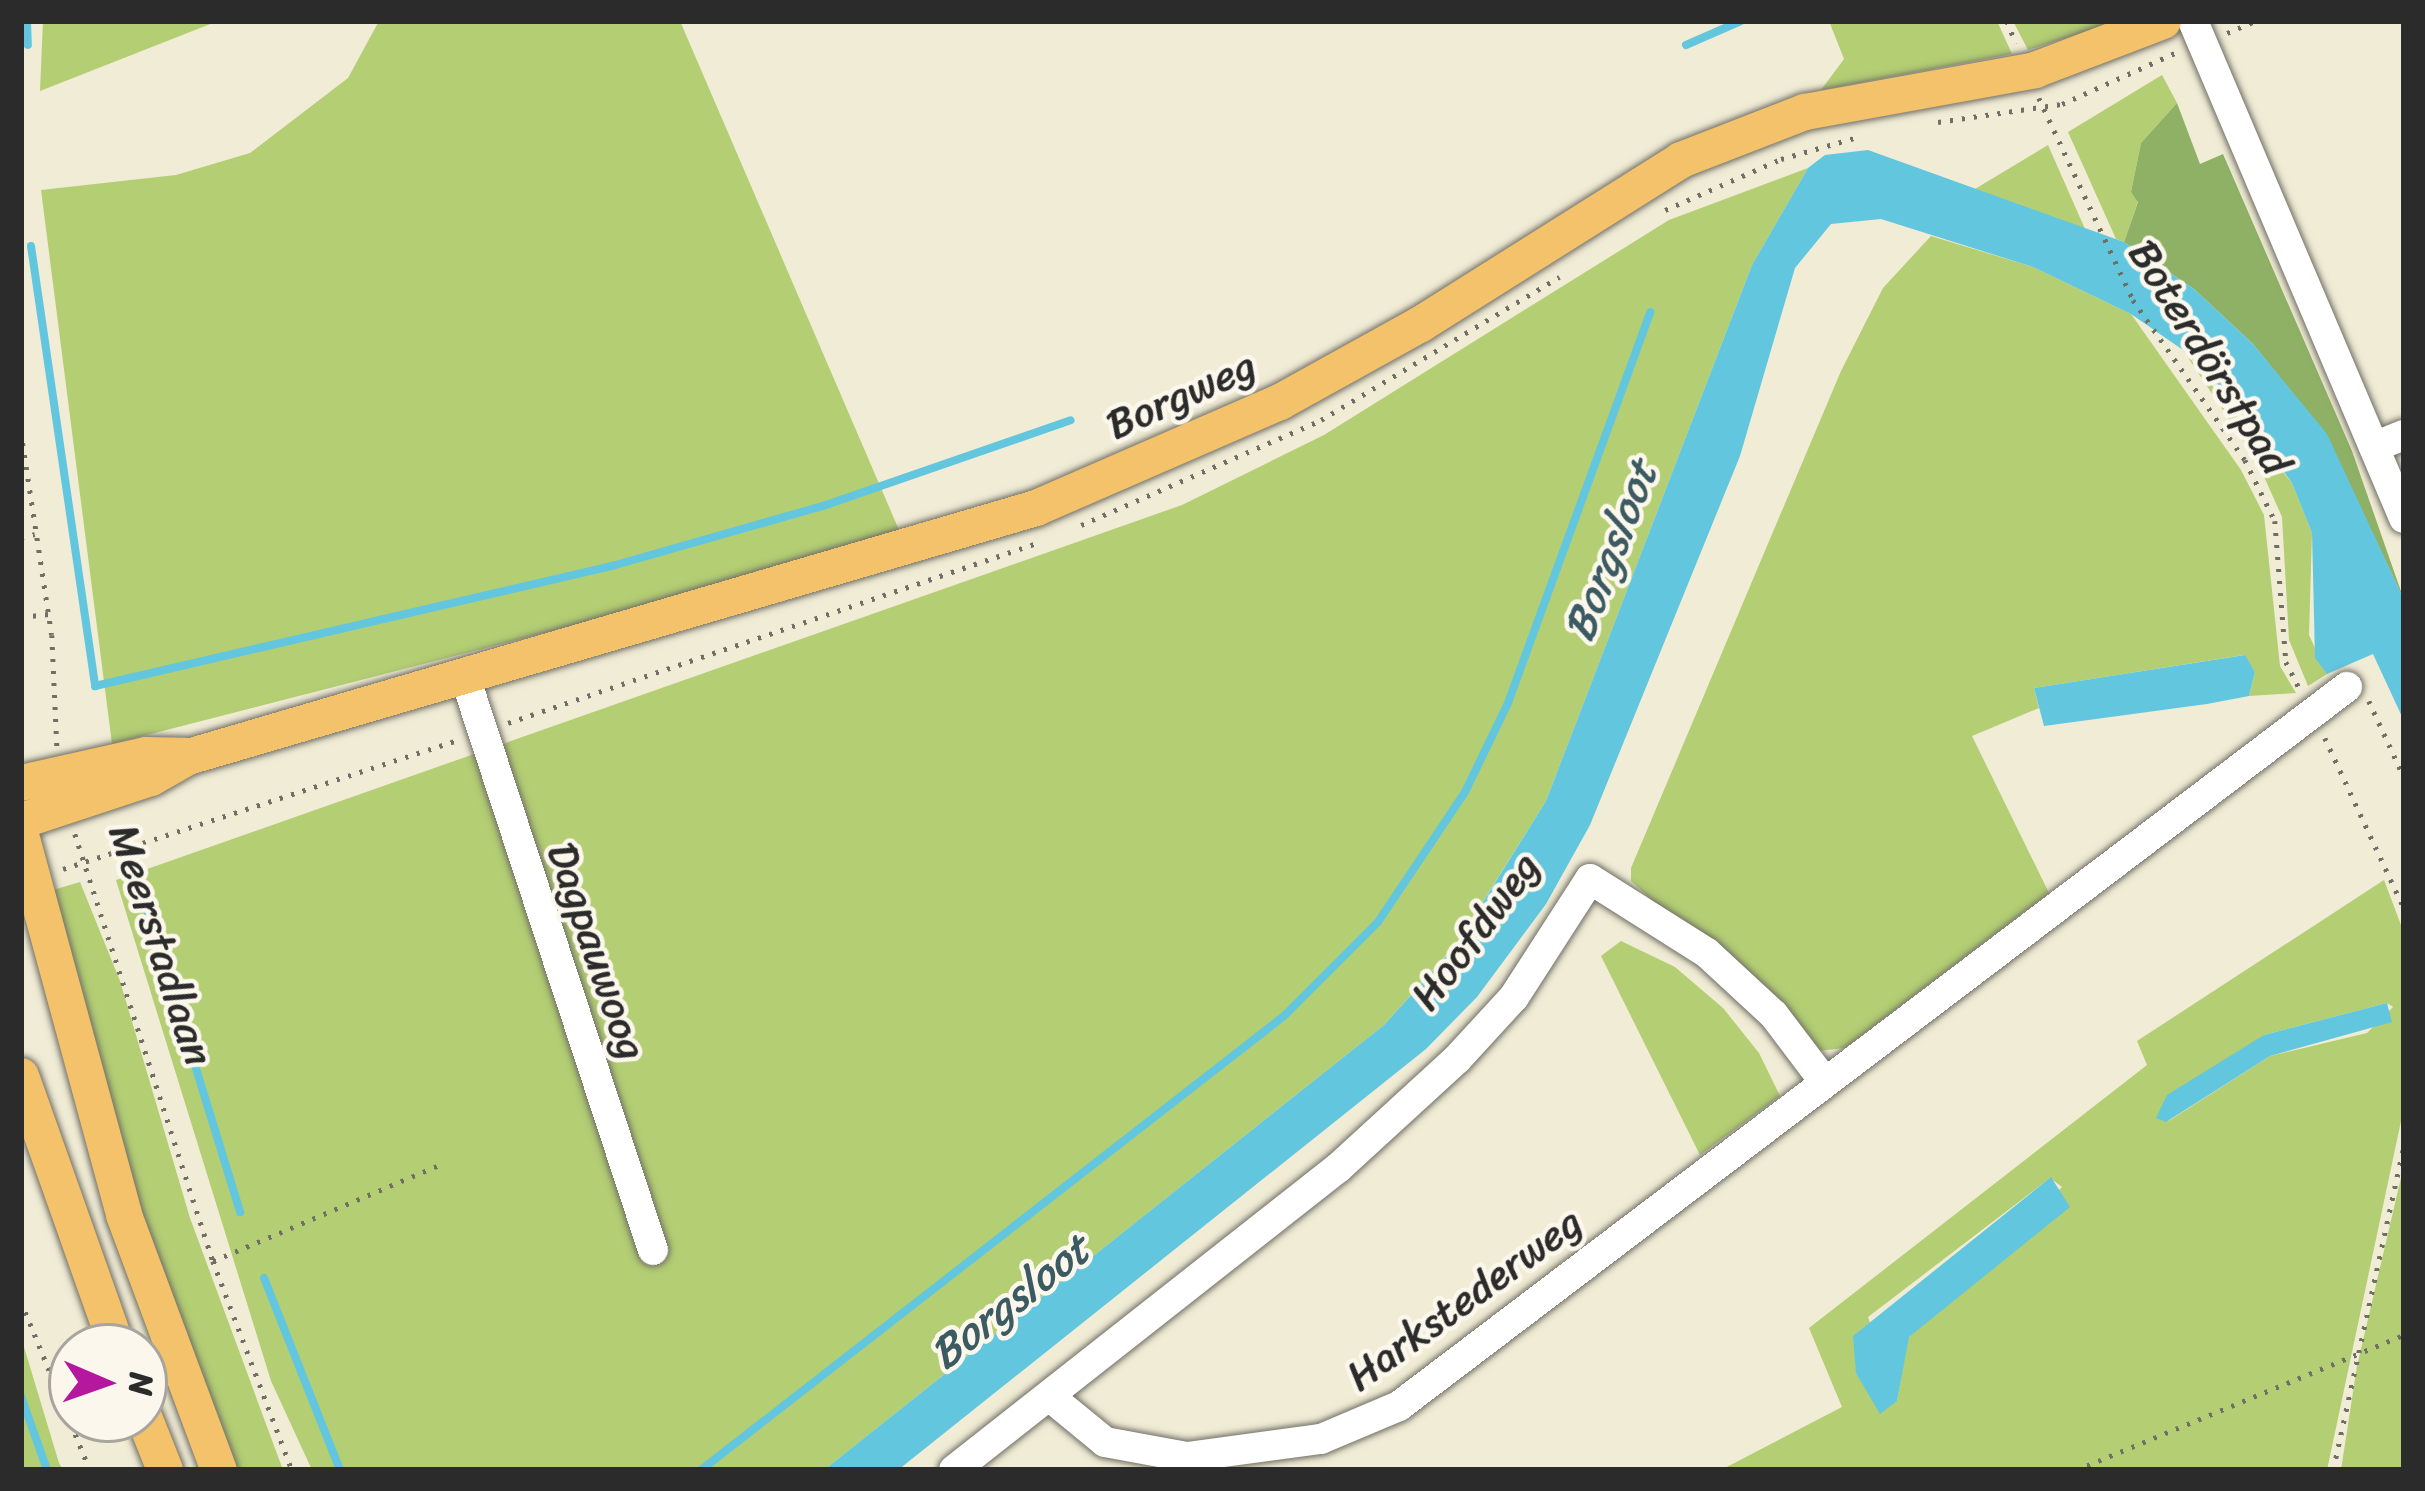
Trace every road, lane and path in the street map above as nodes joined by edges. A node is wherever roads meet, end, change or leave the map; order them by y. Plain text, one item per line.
1 (2163, 21) edge
2 (2198, 32) edge
3 (21, 431) edge
4 (2404, 435) edge
5 (2374, 447) junction
6 (2404, 518) edge
7 (35, 534) junction
8 (21, 537) edge
9 (49, 614) junction
10 (21, 617) edge
11 (465, 677) junction
12 (2347, 687) joint
13 (2312, 711) junction
14 (2404, 777) edge
15 (21, 782) edge
16 (65, 789) junction
17 (21, 821) edge
18 (21, 835) edge
19 (2404, 908) edge
20 (21, 1076) edge
21 (1824, 1081) junction
22 (2404, 1144) edge
23 (442, 1164) dead end
24 (653, 1250) dead end
25 (213, 1261) junction
26 (21, 1301) edge
27 (108, 1323) edge
28 (2404, 1335) edge
29 (2353, 1355) junction
30 (1049, 1396) junction
31 (90, 1470) edge
32 (219, 1470) edge
33 (292, 1470) edge
34 (954, 1470) edge
35 (2076, 1470) edge
36 (2333, 1470) edge

1 - 11 main road, Borgweg
2 - 5 street
2 - 13 path, Boterdörstpad
3 - 7 path, Meerstadlaan
4 - 5 street
5 - 6 street
7 - 8 path
7 - 9 path, Meerstadlaan
9 - 10 path
9 - 16 path, Meerstadlaan
11 - 16 main road, Borgweg
11 - 24 street, Dagpauwoog
12 - 13 street, Harkstederweg
12 - 14 path
13 - 19 path, Boterdörstpad
13 - 21 street, Harkstederweg
15 - 16 main road, Borgweg
16 - 17 main road, Borgweg
16 - 25 path, Meerstadlaan
18 - 32 main road
20 - 27 main road
21 - 30 street, Harkstederweg
21 - 30 street, Hoofdweg
22 - 29 path
23 - 25 path
25 - 33 path, Meerstadlaan
26 - 31 path
28 - 29 path
29 - 35 path
29 - 36 path
30 - 34 street, Hoofdweg

